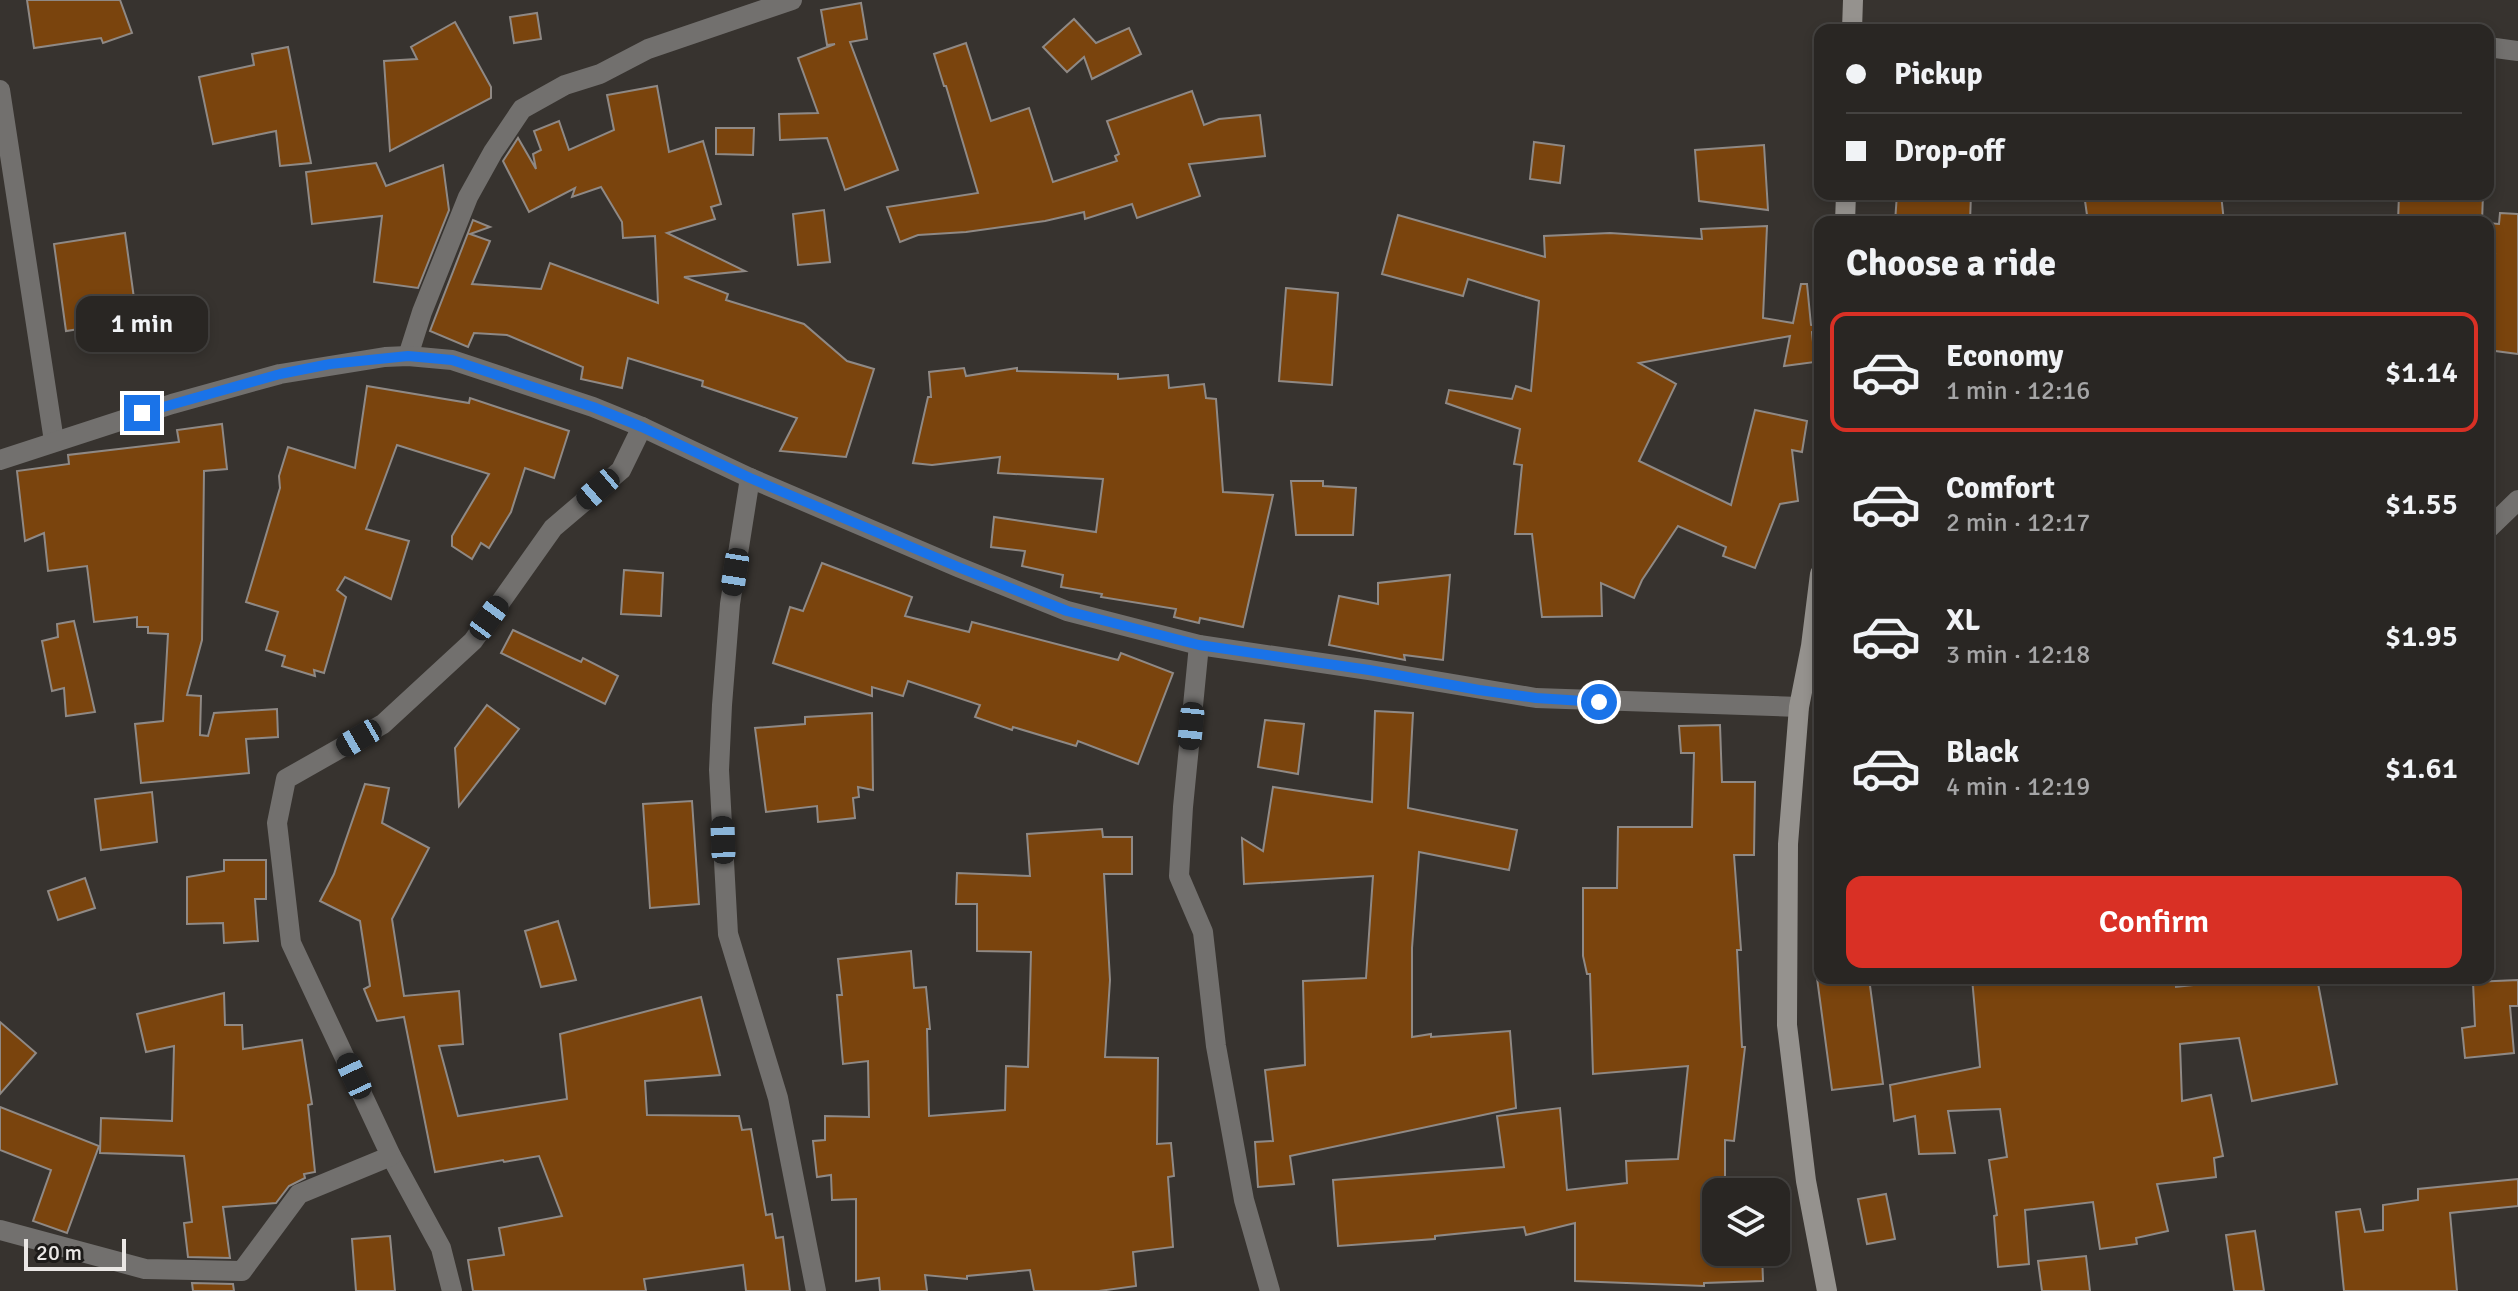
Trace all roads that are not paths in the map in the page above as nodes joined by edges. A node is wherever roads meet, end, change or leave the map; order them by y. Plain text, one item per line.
1 (792, 0) edge
2 (1853, 0) edge
3 (1852, 24) edge
4 (2494, 48) edge
5 (2518, 51) edge
6 (0, 90) edge
7 (408, 356) junction
8 (642, 427) junction
9 (54, 441) junction
10 (0, 460) edge
11 (750, 478) junction
12 (2518, 500) edge
13 (2494, 523) edge
14 (1199, 645) junction
15 (1814, 652) edge
16 (1799, 707) junction
17 (391, 1156) junction
18 (0, 1230) edge
19 (452, 1291) edge
20 (816, 1291) edge
21 (1270, 1291) edge
22 (1827, 1291) edge

1 - 7 street
2 - 3 street
4 - 5 street
6 - 9 street
7 - 8 street
7 - 9 street
8 - 11 street
8 - 17 street
9 - 10 street
11 - 14 street
11 - 20 street
12 - 13 street
14 - 16 street
14 - 21 street
15 - 16 street
16 - 22 street
17 - 18 street
17 - 19 street

